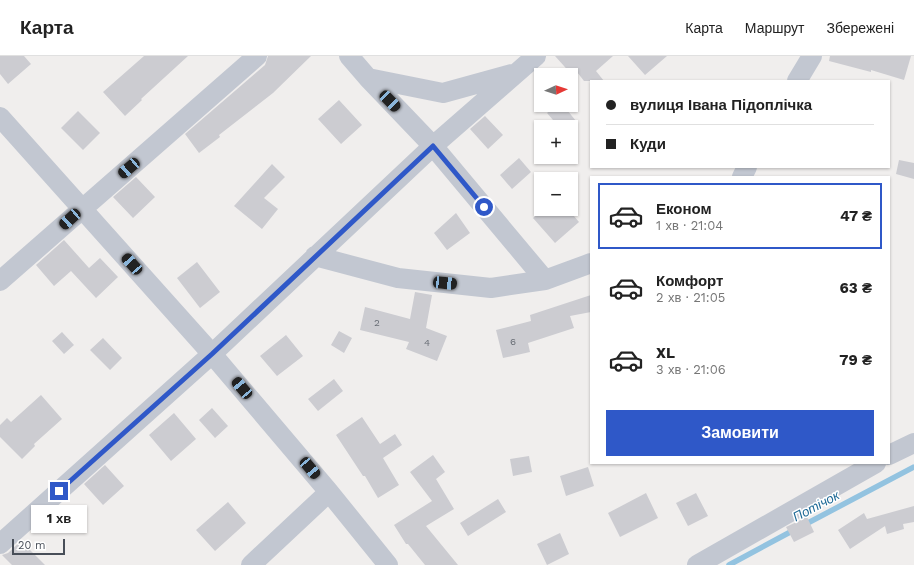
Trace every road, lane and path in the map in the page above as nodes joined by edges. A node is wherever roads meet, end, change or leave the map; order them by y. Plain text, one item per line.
1 (257, 56) edge
2 (349, 56) edge
3 (536, 56) edge
4 (812, 56) edge
5 (518, 72) junction
6 (368, 78) junction
7 (798, 80) edge
8 (0, 116) edge
9 (433, 146) junction
10 (82, 208) junction
11 (315, 256) junction
12 (590, 263) edge
13 (545, 280) junction
14 (0, 281) edge
15 (212, 354) junction
16 (914, 443) edge
17 (890, 455) edge
18 (874, 464) edge
19 (329, 492) junction
20 (0, 544) edge
21 (251, 565) edge
22 (388, 565) edge
23 (697, 565) edge

1 - 10 street
2 - 6 street
3 - 5 street
4 - 7 street
5 - 6 street
5 - 9 street
6 - 9 street
8 - 10 street
9 - 11 street
9 - 13 street
10 - 14 street
10 - 15 street
11 - 13 street
11 - 15 street
12 - 13 street
15 - 19 street
15 - 20 street
16 - 17 street
18 - 23 street
19 - 21 street
19 - 22 street

